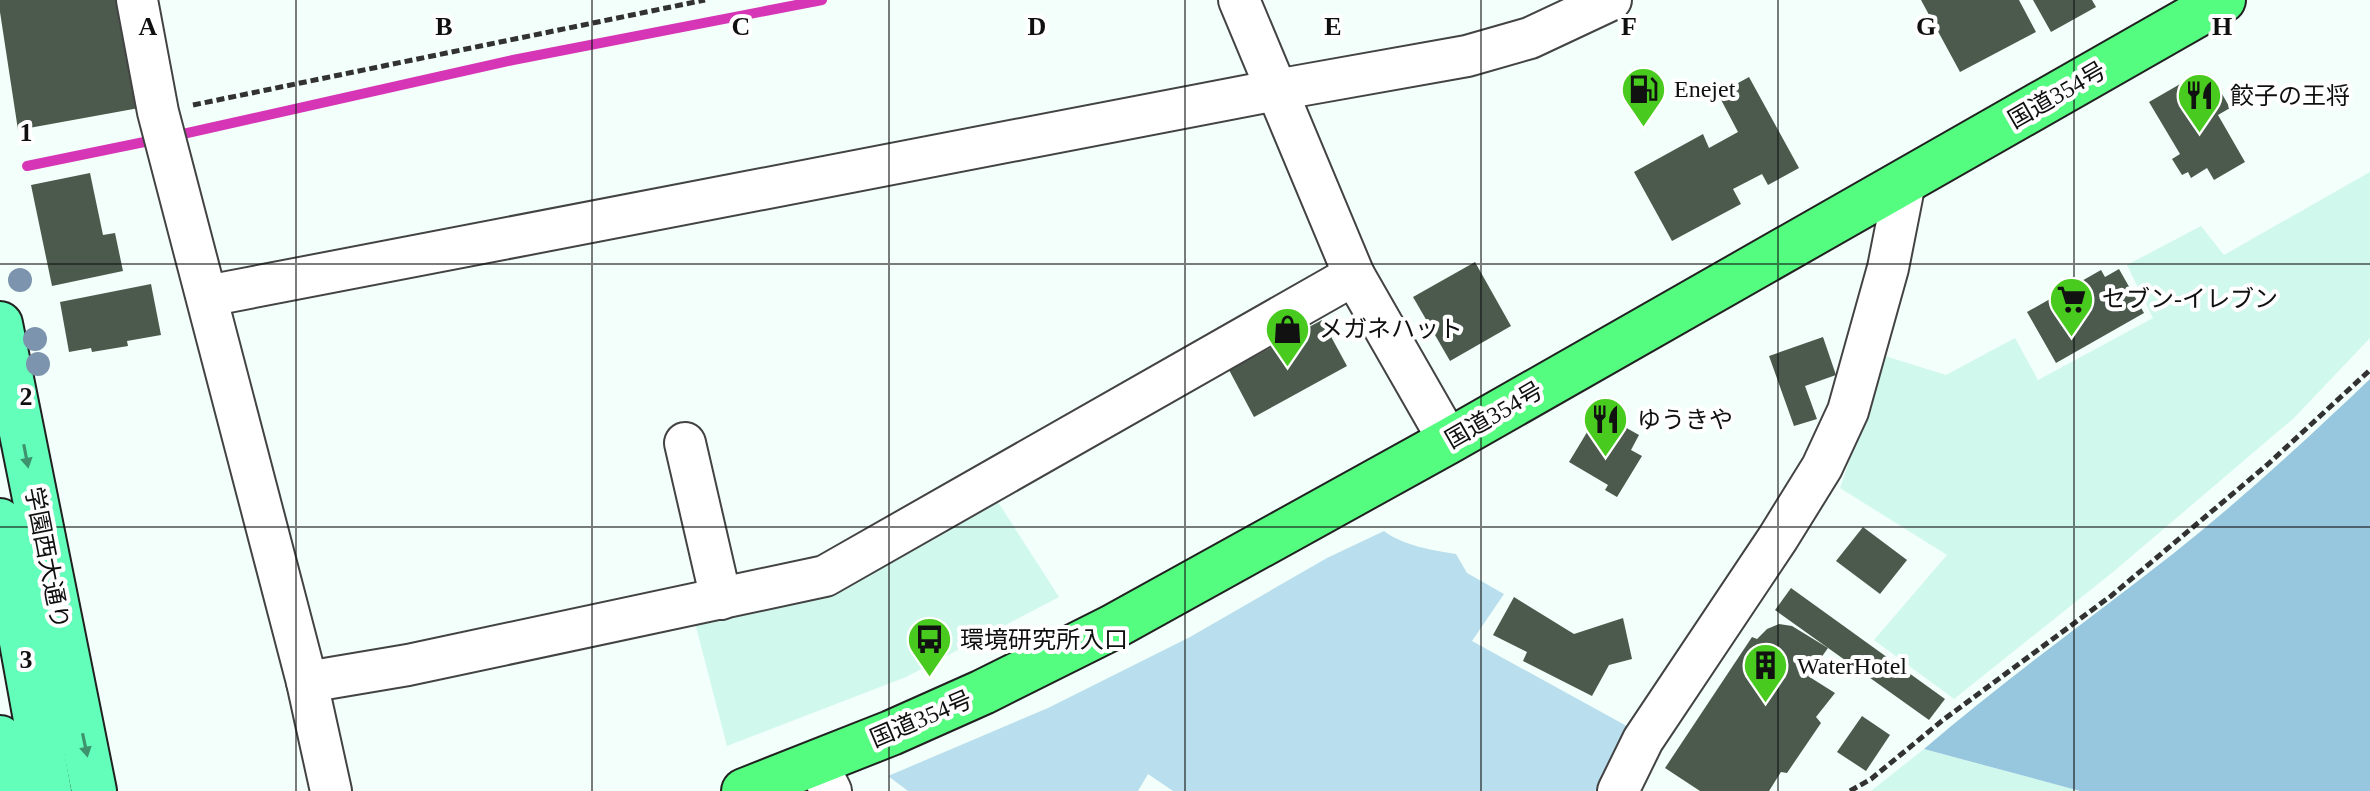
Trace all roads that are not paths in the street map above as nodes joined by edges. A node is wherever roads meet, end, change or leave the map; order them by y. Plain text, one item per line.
1 (137, 0) edge
2 (1239, 0) edge
3 (1611, 0) edge
4 (2223, 0) edge
5 (1276, 90) junction
6 (1905, 182) junction
7 (1354, 275) junction
8 (207, 296) junction
9 (0, 324) edge
10 (1449, 441) junction
11 (685, 443) dead end
12 (0, 521) edge
13 (721, 599) junction
14 (307, 682) junction
15 (0, 738) edge
16 (824, 777) edge
17 (9, 791) edge
18 (49, 791) edge
19 (94, 791) edge
20 (331, 791) edge
21 (744, 791) edge
22 (1618, 791) edge

1 - 8 street
2 - 5 street
3 - 5 street
4 - 6 highway, 国道354号
5 - 7 street
5 - 8 street
6 - 10 highway, 国道354号
6 - 22 street
7 - 10 street
7 - 13 street
8 - 14 street
9 -> 19 main road, 学園西大通り
10 - 16 highway, 国道354号
11 - 13 street
12 - 18 main road, 学園西大通り
13 - 14 street
14 - 20 street
15 - 17 main road
16 - 21 highway, 国道354号

